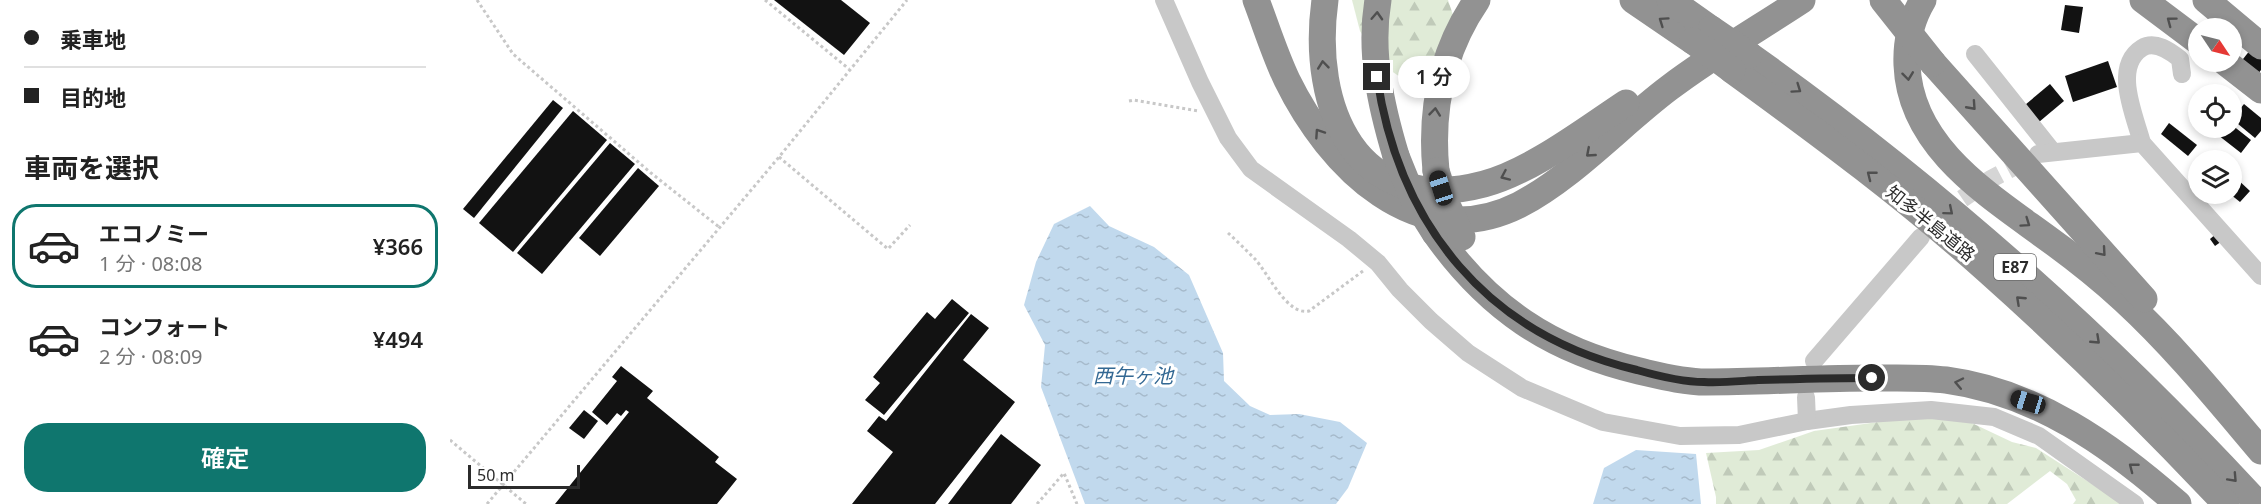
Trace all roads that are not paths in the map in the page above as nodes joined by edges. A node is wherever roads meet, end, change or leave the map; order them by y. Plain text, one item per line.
1 (1164, 0) edge
2 (1256, 0) edge
3 (1325, 0) edge
4 (1378, 0) edge
5 (1477, 0) edge
6 (1633, 0) edge
7 (1670, 0) edge
8 (1802, 0) edge
9 (1883, 0) edge
10 (1923, 0) edge
11 (2143, 0) edge
12 (2206, 0) edge
13 (2188, 34) edge
14 (1702, 35) junction
15 (2261, 46) edge
16 (1745, 52) junction
17 (1975, 54) dead end
18 (2238, 72) edge
19 (2182, 74) dead end
20 (2261, 90) edge
21 (2142, 143) junction
22 (1921, 237) dead end
23 (2261, 276) edge
24 (1814, 361) dead end
25 (1616, 365) junction
26 (1806, 397) dead end
27 (1807, 421) junction
28 (2261, 435) edge
29 (2261, 451) edge
30 (2135, 504) edge
31 (2178, 504) edge
32 (2226, 504) edge
33 (2258, 504) edge

1 - 27 street
16 -> 2 highway
16 -> 3 highway
25 -> 4 highway, bridge
25 -> 5 highway, bridge
14 -> 6 highway, 知多半島道路 / E87
7 - 14 highway, 知多半島道路 / E87
8 - 16 highway
9 -> 28 highway, bridge
10 -> 29 highway
13 -> 11 highway
12 - 15 highway
14 - 16 highway, 知多半島道路 / E87, bridge
32 -> 16 highway, 知多半島道路 / E87
16 -> 33 highway, 知多半島道路 / E87
17 - 21 street
18 - 20 highway
19 - 21 street
21 - 23 street
22 - 24 street
31 -> 25 highway
26 - 27 street
27 - 30 street

